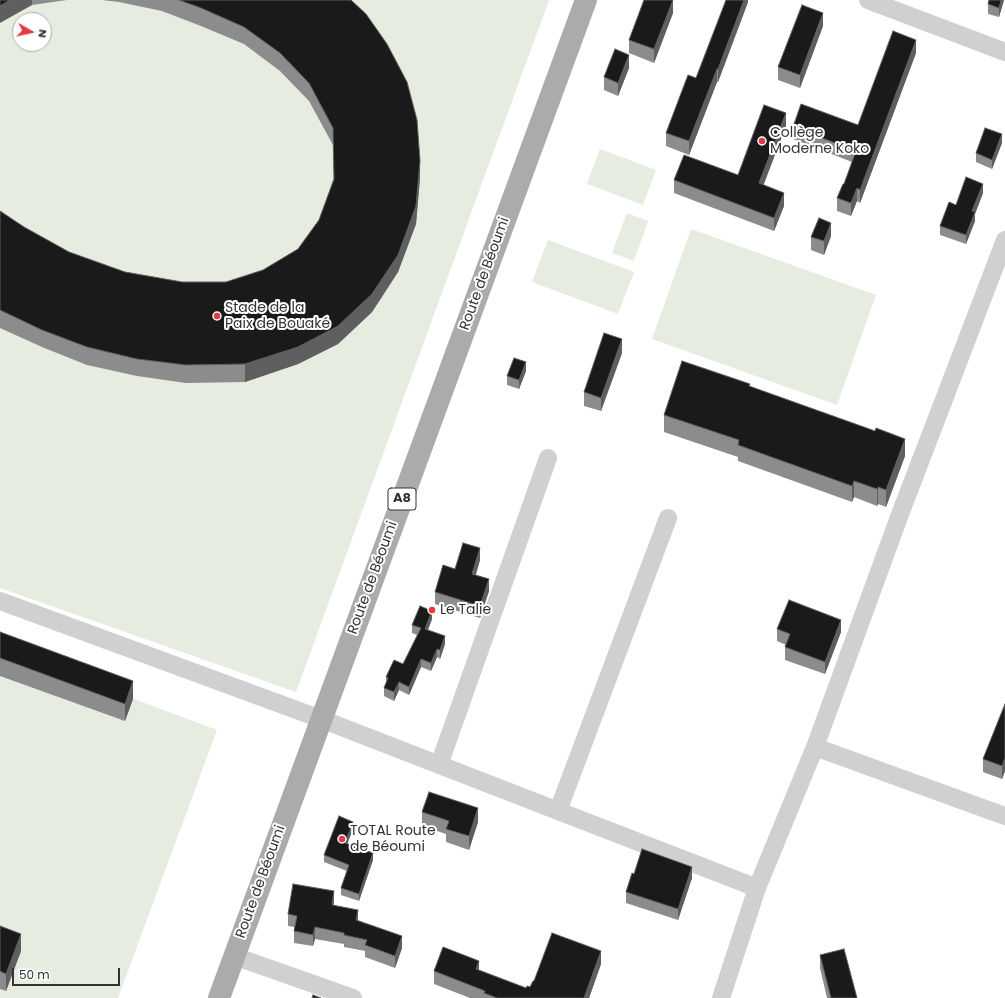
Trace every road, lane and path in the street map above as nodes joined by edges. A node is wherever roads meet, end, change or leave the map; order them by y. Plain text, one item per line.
1 (586, 0) edge
2 (868, 0) edge
3 (1005, 52) edge
4 (1005, 240) edge
5 (548, 458) dead end
6 (668, 518) dead end
7 (0, 601) edge
8 (321, 719) junction
9 (815, 747) junction
10 (440, 765) junction
11 (558, 811) junction
12 (1005, 816) edge
13 (757, 888) junction
14 (234, 956) junction
15 (219, 998) edge
16 (353, 998) edge
17 (721, 998) edge

1 - 8 main road, Route de Béoumi / A8
2 - 3 street
4 - 9 street
5 - 10 street
6 - 11 street
7 - 8 street
8 - 10 street
8 - 14 main road, Route de Béoumi / A8
9 - 12 street
9 - 13 street
10 - 11 street
11 - 13 street
13 - 17 street
14 - 15 main road, Route de Béoumi / A8
14 - 16 street

